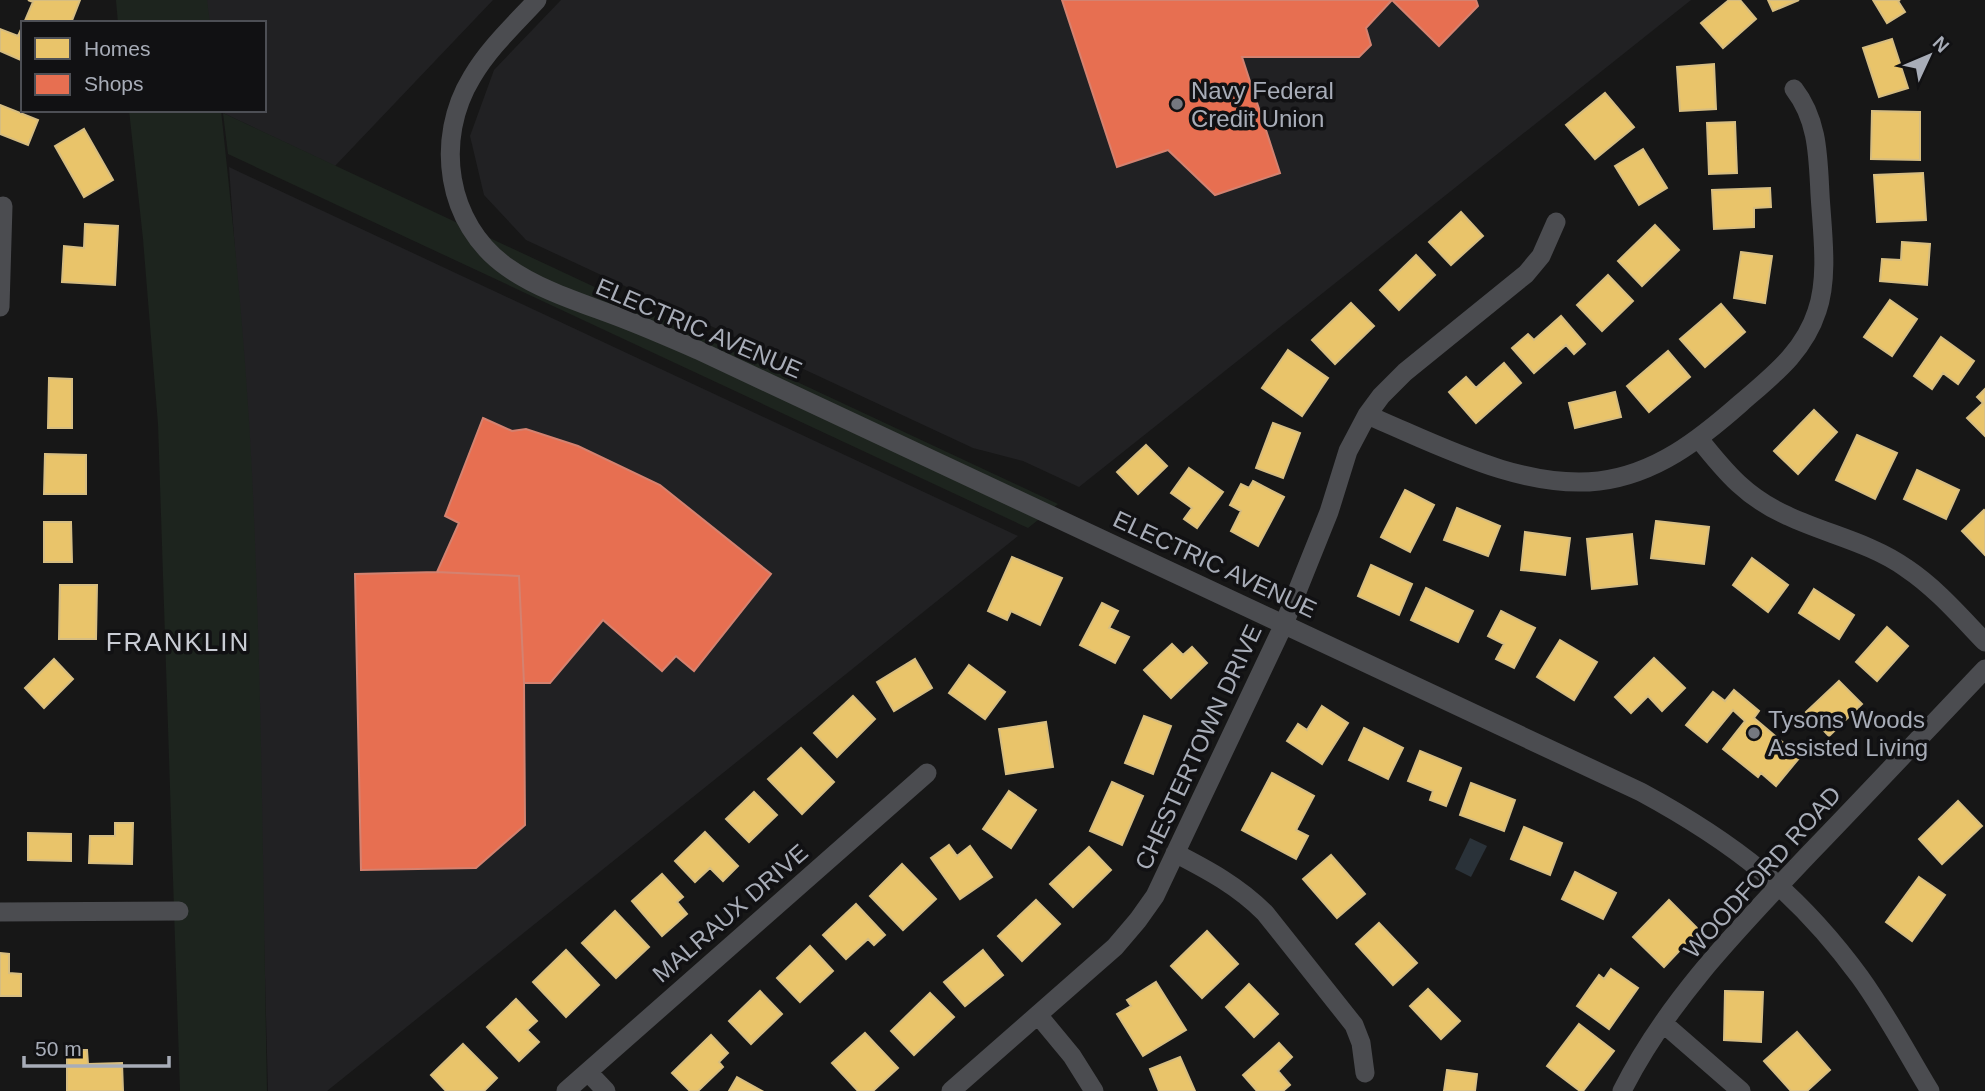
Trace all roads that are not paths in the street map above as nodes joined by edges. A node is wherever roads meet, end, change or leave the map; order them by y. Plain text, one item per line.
1 (537, 0) edge
2 (1794, 89) dead end
3 (3, 206) dead end
4 (1556, 222) dead end
5 (0, 307) edge
6 (1367, 415) junction
7 (1699, 439) junction
8 (1284, 624) junction
9 (1985, 642) edge
10 (1985, 669) edge
11 (927, 772) dead end
12 (1175, 853) junction
13 (1780, 885) junction
14 (178, 911) dead end
15 (0, 912) edge
16 (1038, 1015) junction
17 (1663, 1023) junction
18 (588, 1072) junction
19 (1365, 1073) dead end
20 (566, 1091) edge
21 (606, 1091) edge
22 (951, 1091) edge
23 (1094, 1091) edge
24 (1622, 1091) edge
25 (1741, 1091) edge
26 (1930, 1091) edge

1 - 8 street, ELECTRIC AVENUE
2 - 7 street
3 - 5 street
4 - 6 street, CHESTERTOWN DRIVE
6 - 7 street
6 - 8 street, CHESTERTOWN DRIVE
7 - 9 street
8 - 12 street, CHESTERTOWN DRIVE
8 - 13 street, ELECTRIC AVENUE
10 - 13 street, WOODFORD ROAD
11 - 18 street, MALRAUX DRIVE
12 - 16 street, CHESTERTOWN DRIVE
12 - 19 street
13 - 17 street, WOODFORD ROAD
13 - 26 street, ELECTRIC AVENUE
14 - 15 street
16 - 22 street, CHESTERTOWN DRIVE
16 - 23 street
17 - 24 street, WOODFORD ROAD
17 - 25 street
18 - 20 street, MALRAUX DRIVE
18 - 21 street

